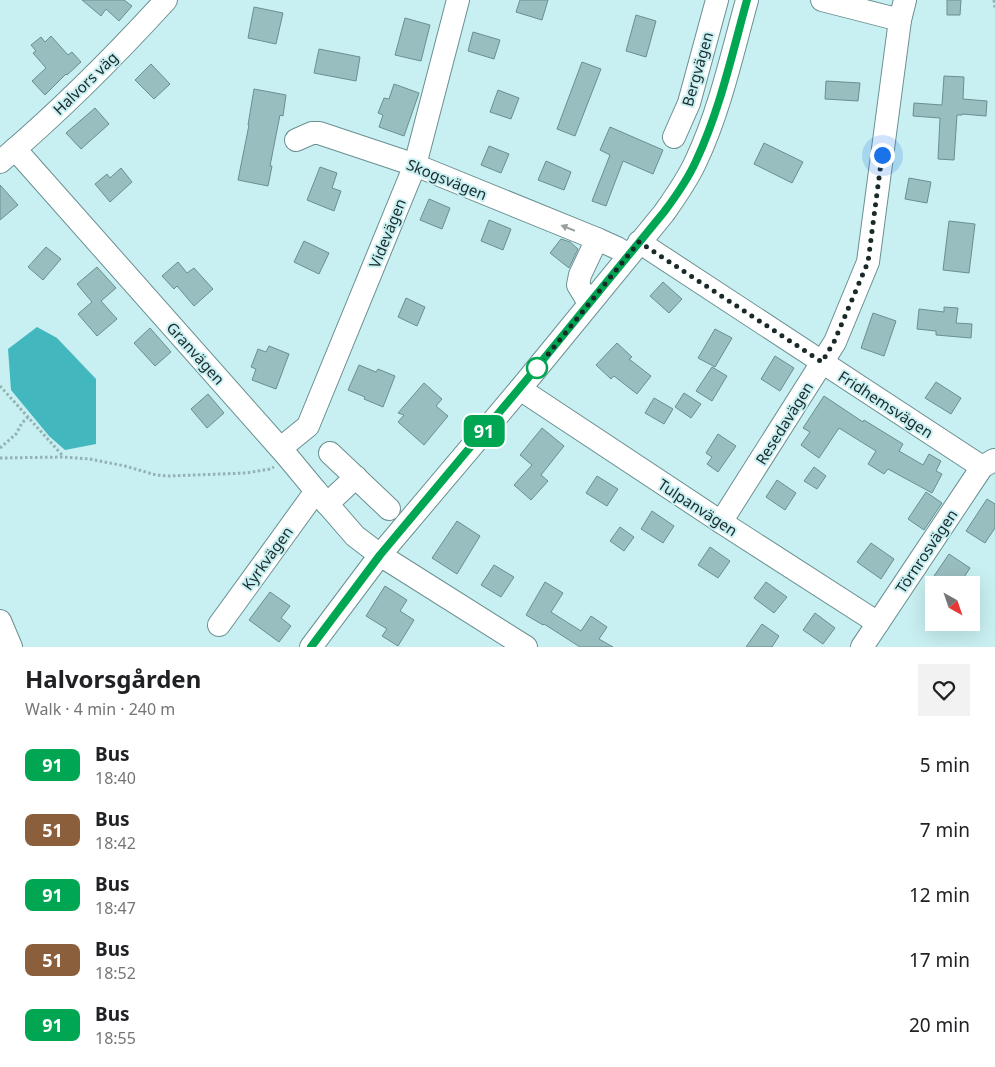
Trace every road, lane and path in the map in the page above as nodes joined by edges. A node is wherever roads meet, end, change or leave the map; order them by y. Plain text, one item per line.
1 (166, 0) edge
2 (458, 0) edge
3 (717, 0) edge
4 (747, 0) edge
5 (822, 0) edge
6 (994, 0) edge
7 (995, 9) edge
8 (902, 10) edge
9 (674, 137) dead end
10 (296, 140) dead end
11 (8, 156) edge
12 (415, 165) junction
13 (597, 239) junction
14 (634, 248) junction
15 (590, 303) junction
16 (822, 362) junction
17 (0, 386) edge
18 (520, 388) junction
19 (28, 417) junction
20 (0, 448) edge
21 (284, 452) junction
22 (330, 453) dead end
23 (64, 457) junction
24 (0, 458) edge
25 (989, 463) edge
26 (356, 477) junction
27 (322, 497) junction
28 (389, 509) dead end
29 (721, 522) junction
30 (380, 555) junction
31 (0, 621) edge
32 (878, 623) junction
33 (219, 625) dead end
34 (521, 646) edge
35 (11, 647) edge
36 (311, 647) edge
37 (862, 647) edge

1 - 11 street, Halvors väg
2 - 12 street, Videvägen
3 - 9 street, Bergvägen
4 - 14 street
5 - 8 street
6 - 7 path
8 - 16 street, Resedavägen
10 - 12 street, Skogsvägen
11 - 21 street, Granvägen
13 -> 12 street, Skogsvägen
12 - 21 street, Videvägen
13 - 14 street, Skogsvägen
13 - 15 street
14 - 15 street
14 - 16 street, Fridhemsvägen
15 - 18 street
16 - 25 street, Fridhemsvägen
16 - 29 street, Resedavägen
17 - 19 path
18 - 29 street, Tulpanvägen
18 - 30 street
19 - 20 path
19 - 23 path
21 - 23 path
21 - 27 street, Granvägen
22 - 26 street
23 - 24 path
25 - 32 street, Törnrosvägen
26 - 27 street, Kyrkvägen
26 - 28 street
27 - 30 street, Granvägen
27 - 33 street, Kyrkvägen
29 - 32 street, Tulpanvägen
30 - 34 street, Granvägen
30 - 36 street
31 - 35 street
32 - 37 street, Törnrosvägen

